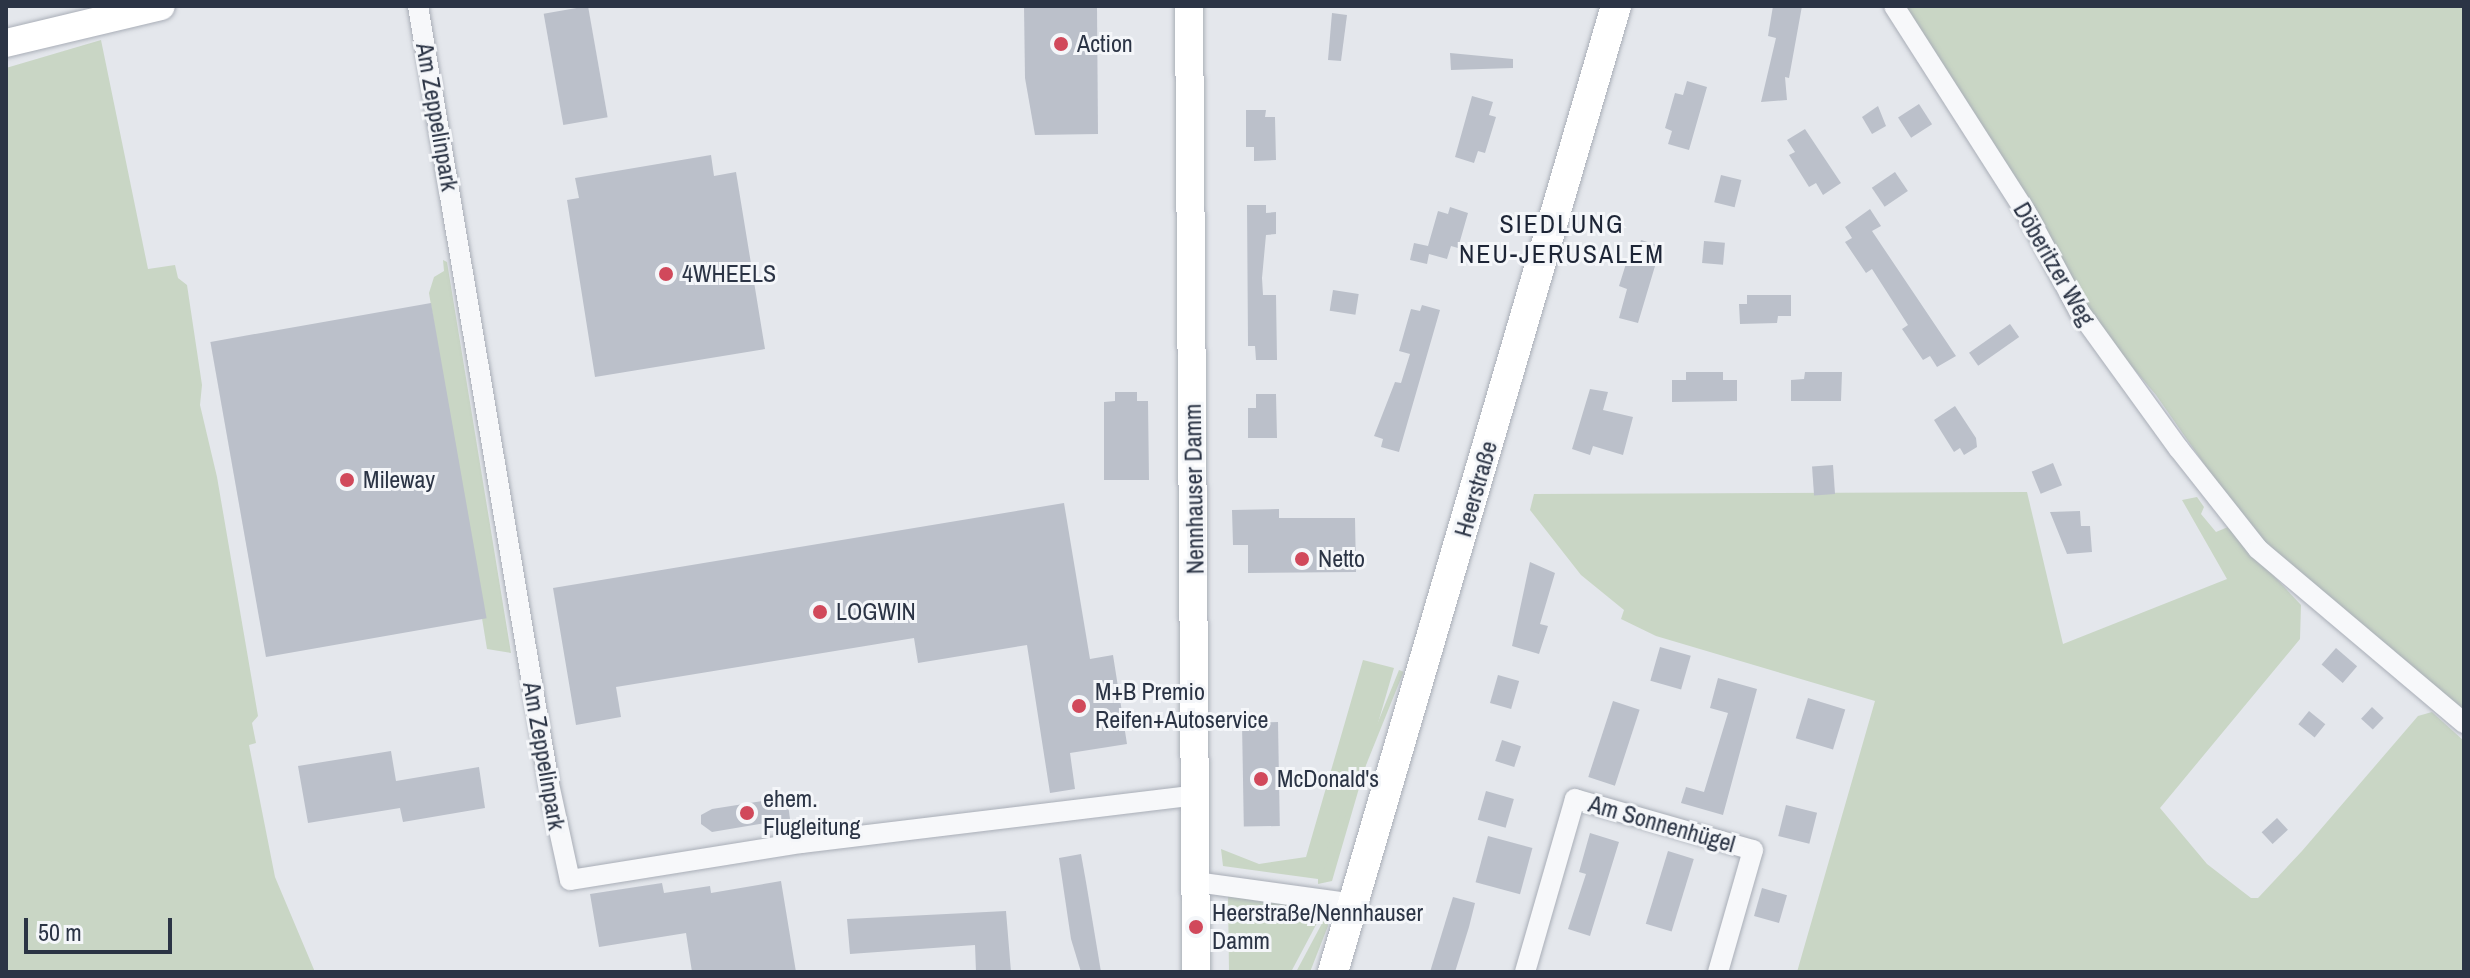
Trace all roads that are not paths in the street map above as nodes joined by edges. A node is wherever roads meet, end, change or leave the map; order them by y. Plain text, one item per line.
1 (161, 6) edge
2 (418, 6) edge
3 (1189, 6) edge
4 (1616, 6) edge
5 (1894, 6) edge
6 (6, 43) edge
7 (2464, 723) edge
8 (1197, 795) junction
9 (1196, 882) junction
10 (1355, 904) junction
11 (1196, 972) edge
12 (1333, 972) edge
13 (1525, 972) edge
14 (1718, 972) edge

1 - 6 main road
2 - 8 street, Am Zeppelinpark
3 - 8 main road, Nennhauser Damm
4 - 10 main road, Heerstraße
5 - 7 street, Döberitzer Weg
8 - 9 main road, Nennhauser Damm
9 - 10 street
9 - 11 main road, Nennhauser Damm
10 - 12 main road, Heerstraße
13 - 14 street, Am Sonnenhügel

